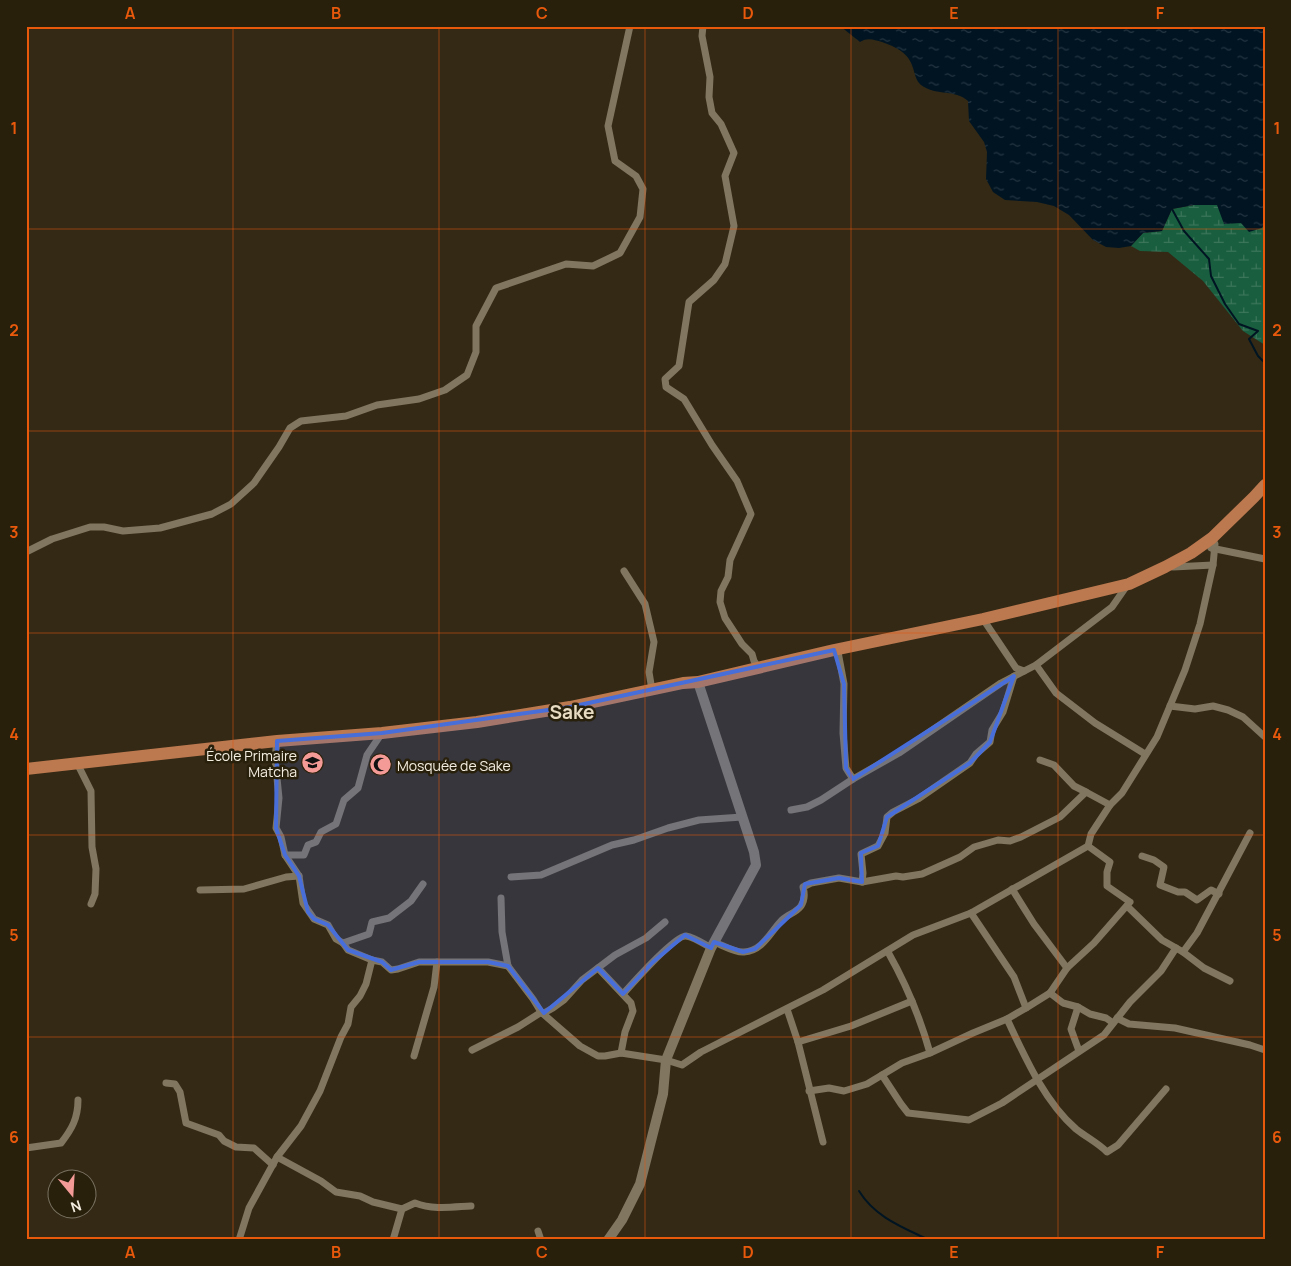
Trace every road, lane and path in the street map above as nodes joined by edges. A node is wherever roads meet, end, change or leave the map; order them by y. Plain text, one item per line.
1 (630, 26) edge
2 (702, 26) edge
3 (1265, 485) edge
4 (1209, 544) junction
5 (26, 552) edge
6 (1265, 559) edge
7 (1213, 565) junction
8 (1165, 567) junction
9 (624, 571) dead end
10 (1129, 584) junction
11 (984, 618) junction
12 (834, 650) junction
13 (1036, 665) junction
14 (758, 667) junction
15 (1024, 671) junction
16 (1014, 676) junction
17 (698, 682) junction
18 (652, 690) junction
19 (1170, 706) junction
20 (382, 733) junction
21 (1265, 737) edge
22 (277, 741) junction
23 (1144, 754) junction
24 (1040, 760) dead end
25 (77, 763) junction
26 (26, 769) edge
27 (853, 779) junction
28 (1086, 792) junction
29 (1110, 804) junction
30 (791, 810) dead end
31 (742, 817) junction
32 (1250, 833) dead end
33 (1088, 846) junction
34 (285, 855) junction
35 (1142, 856) dead end
36 (299, 876) junction
37 (511, 877) dead end
38 (862, 882) junction
39 (423, 884) dead end
40 (1012, 889) junction
41 (200, 890) dead end
42 (1219, 894) junction
43 (501, 898) dead end
44 (91, 904) dead end
45 (1127, 906) junction
46 (971, 913) junction
47 (665, 922) dead end
48 (343, 943) junction
49 (713, 945) junction
50 (1180, 950) junction
51 (888, 952) junction
52 (372, 960) junction
53 (437, 962) junction
54 (508, 966) junction
55 (598, 968) junction
56 (1067, 968) junction
57 (1230, 982) dead end
58 (1050, 993) junction
59 (623, 994) junction
60 (912, 1001) junction
61 (1078, 1007) junction
62 (1026, 1008) junction
63 (787, 1009) junction
64 (544, 1013) junction
65 (1007, 1019) junction
66 (1115, 1020) junction
67 (798, 1042) junction
68 (472, 1050) dead end
69 (1265, 1050) edge
70 (1079, 1051) junction
71 (621, 1053) junction
72 (930, 1053) junction
73 (414, 1056) dead end
74 (666, 1060) junction
75 (882, 1075) junction
76 (1037, 1078) junction
77 (166, 1083) dead end
78 (1166, 1089) dead end
79 (809, 1091) junction
80 (78, 1100) dead end
81 (823, 1142) dead end
82 (26, 1148) edge
83 (277, 1157) junction
84 (273, 1165) junction
85 (471, 1206) dead end
86 (402, 1209) junction
87 (538, 1231) dead end
88 (240, 1240) edge
89 (393, 1240) edge
90 (541, 1240) edge
91 (608, 1240) edge

1 - 5 street
2 - 14 street
3 - 4 highway
4 - 6 street
4 - 7 street
4 - 8 highway
7 - 8 street
7 - 19 street
8 - 10 highway
9 - 18 street
10 - 11 highway
10 - 13 street
11 - 12 highway
11 - 15 street
12 - 14 highway
12 - 27 street
13 - 15 street
13 - 23 street
14 - 17 highway
15 - 16 street
16 - 27 street
16 - 38 street
17 - 18 highway
17 - 31 main road
18 - 20 highway
19 - 21 street
19 - 23 street
20 - 22 highway
20 - 34 street
22 - 25 highway
22 - 34 street
23 - 29 street
24 - 28 street
25 - 26 highway
25 - 44 street
27 - 30 street
28 - 29 street
28 - 38 street
29 - 33 street
31 - 37 street
31 - 49 main road
32 - 42 street
33 - 40 street
33 - 45 street
34 - 36 street
35 - 42 street
36 - 41 street
36 - 48 street
38 - 49 street
39 - 48 street
40 - 46 street
40 - 56 street
42 - 50 street
43 - 54 street
45 - 50 street
45 - 56 street
46 - 51 street
46 - 62 street
47 - 55 street
48 - 52 street
49 - 59 street
49 - 74 main road
50 - 57 street
50 - 66 street
51 - 60 street
51 - 63 street
52 - 53 street
52 - 83 street
53 - 54 street
53 - 73 street
54 - 64 street
55 - 59 street
55 - 64 street
56 - 58 street
58 - 61 street
58 - 62 street
59 - 71 street
60 - 67 street
60 - 72 street
61 - 66 street
61 - 70 street
62 - 65 street
63 - 67 street
63 - 74 street
64 - 68 street
64 - 71 street
65 - 72 street
65 - 76 street
66 - 69 street
66 - 70 street
67 - 79 street
70 - 76 street
71 - 74 street
72 - 75 street
74 - 91 main road
75 - 76 street
75 - 79 street
76 - 78 street
77 - 84 street
79 - 81 street
80 - 82 street
83 - 84 street
83 - 86 street
84 - 88 street
85 - 86 street
86 - 89 street
87 - 90 street

